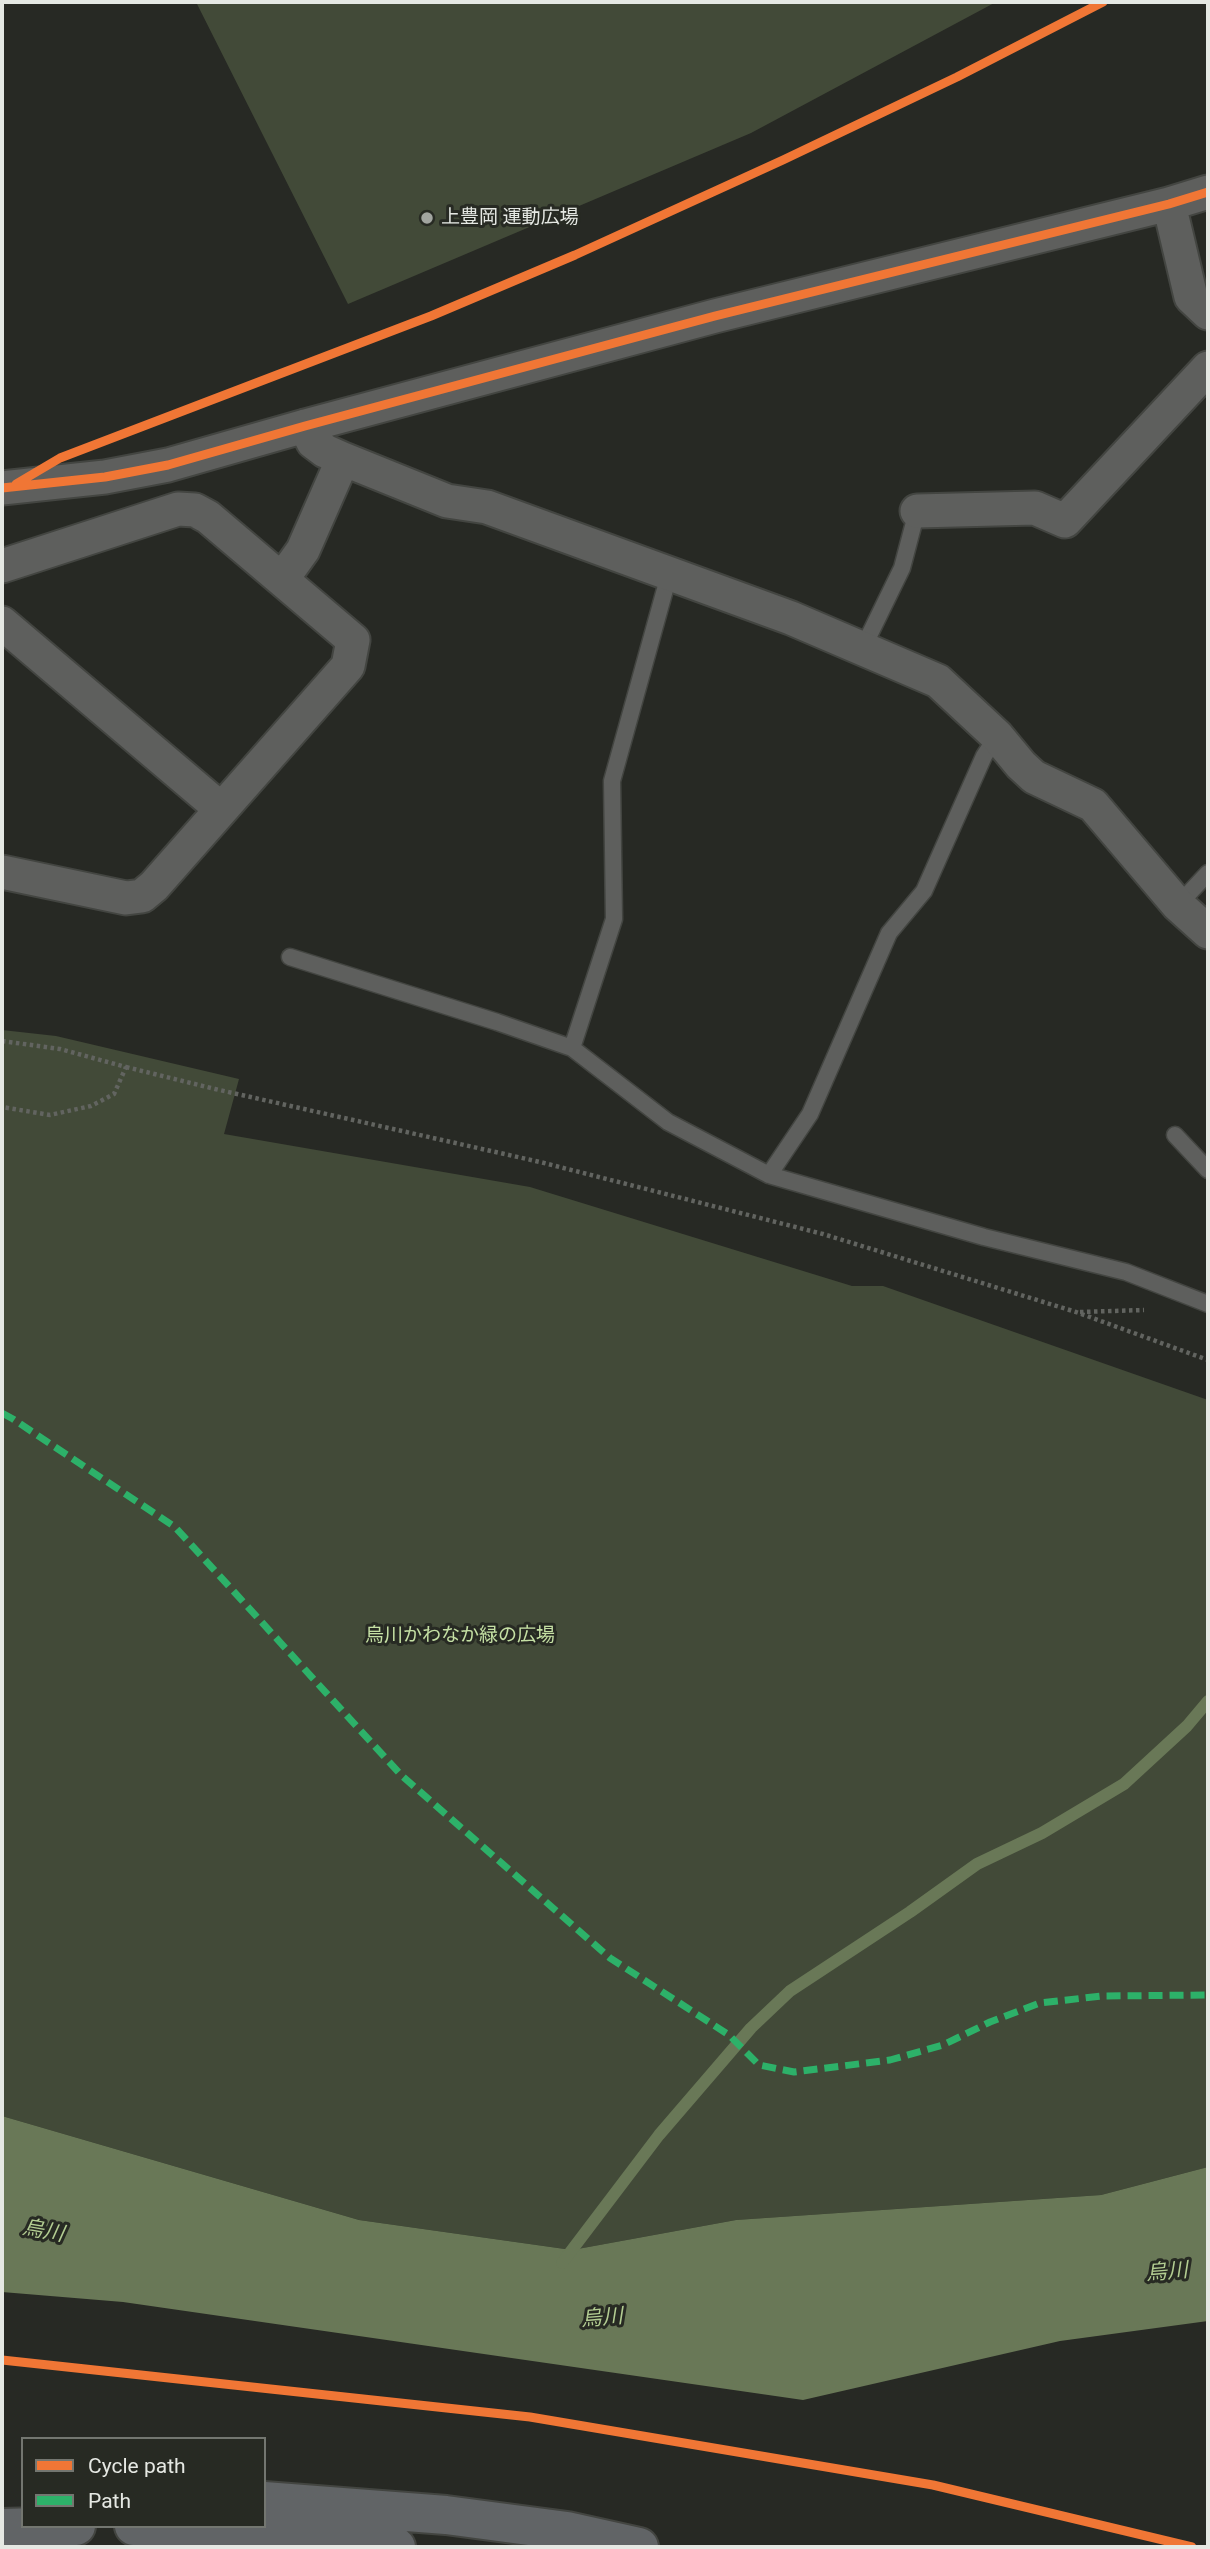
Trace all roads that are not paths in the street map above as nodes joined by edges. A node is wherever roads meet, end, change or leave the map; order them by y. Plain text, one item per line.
1 (1208, 192) edge
2 (1169, 204) junction
3 (1208, 313) edge
4 (1208, 368) edge
5 (305, 426) junction
6 (343, 459) junction
7 (2, 488) edge
8 (917, 511) joint
9 (2, 566) edge
10 (669, 575) junction
11 (283, 578) junction
12 (2, 623) edge
13 (863, 648) junction
14 (998, 736) junction
15 (221, 809) junction
16 (2, 872) edge
17 (1208, 873) edge
18 (1178, 905) junction
19 (1208, 932) edge
20 (290, 957) dead end
21 (572, 1048) junction
22 (1175, 1135) dead end
23 (1208, 1170) edge
24 (769, 1175) junction
25 (1208, 1304) edge
26 (266, 2501) edge
27 (21, 2506) edge
28 (2, 2508) edge
29 (21, 2527) edge
30 (2, 2528) edge
31 (172, 2528) edge
32 (396, 2547) edge
33 (639, 2547) edge

1 - 2 street
2 - 3 street
2 - 5 street
4 - 8 street
5 - 6 street
5 - 7 street
6 - 10 street
6 - 11 street
8 - 13 lane
9 - 11 street
10 - 13 street
10 - 21 lane
11 - 15 street
12 - 15 street
13 - 14 street
14 - 18 street
14 - 24 lane
15 - 16 street
17 - 18 lane
18 - 19 street
20 - 21 lane
21 - 24 lane
22 - 23 lane
24 - 25 lane
26 - 33 highway
27 - 28 highway
29 - 30 highway
31 - 32 highway

